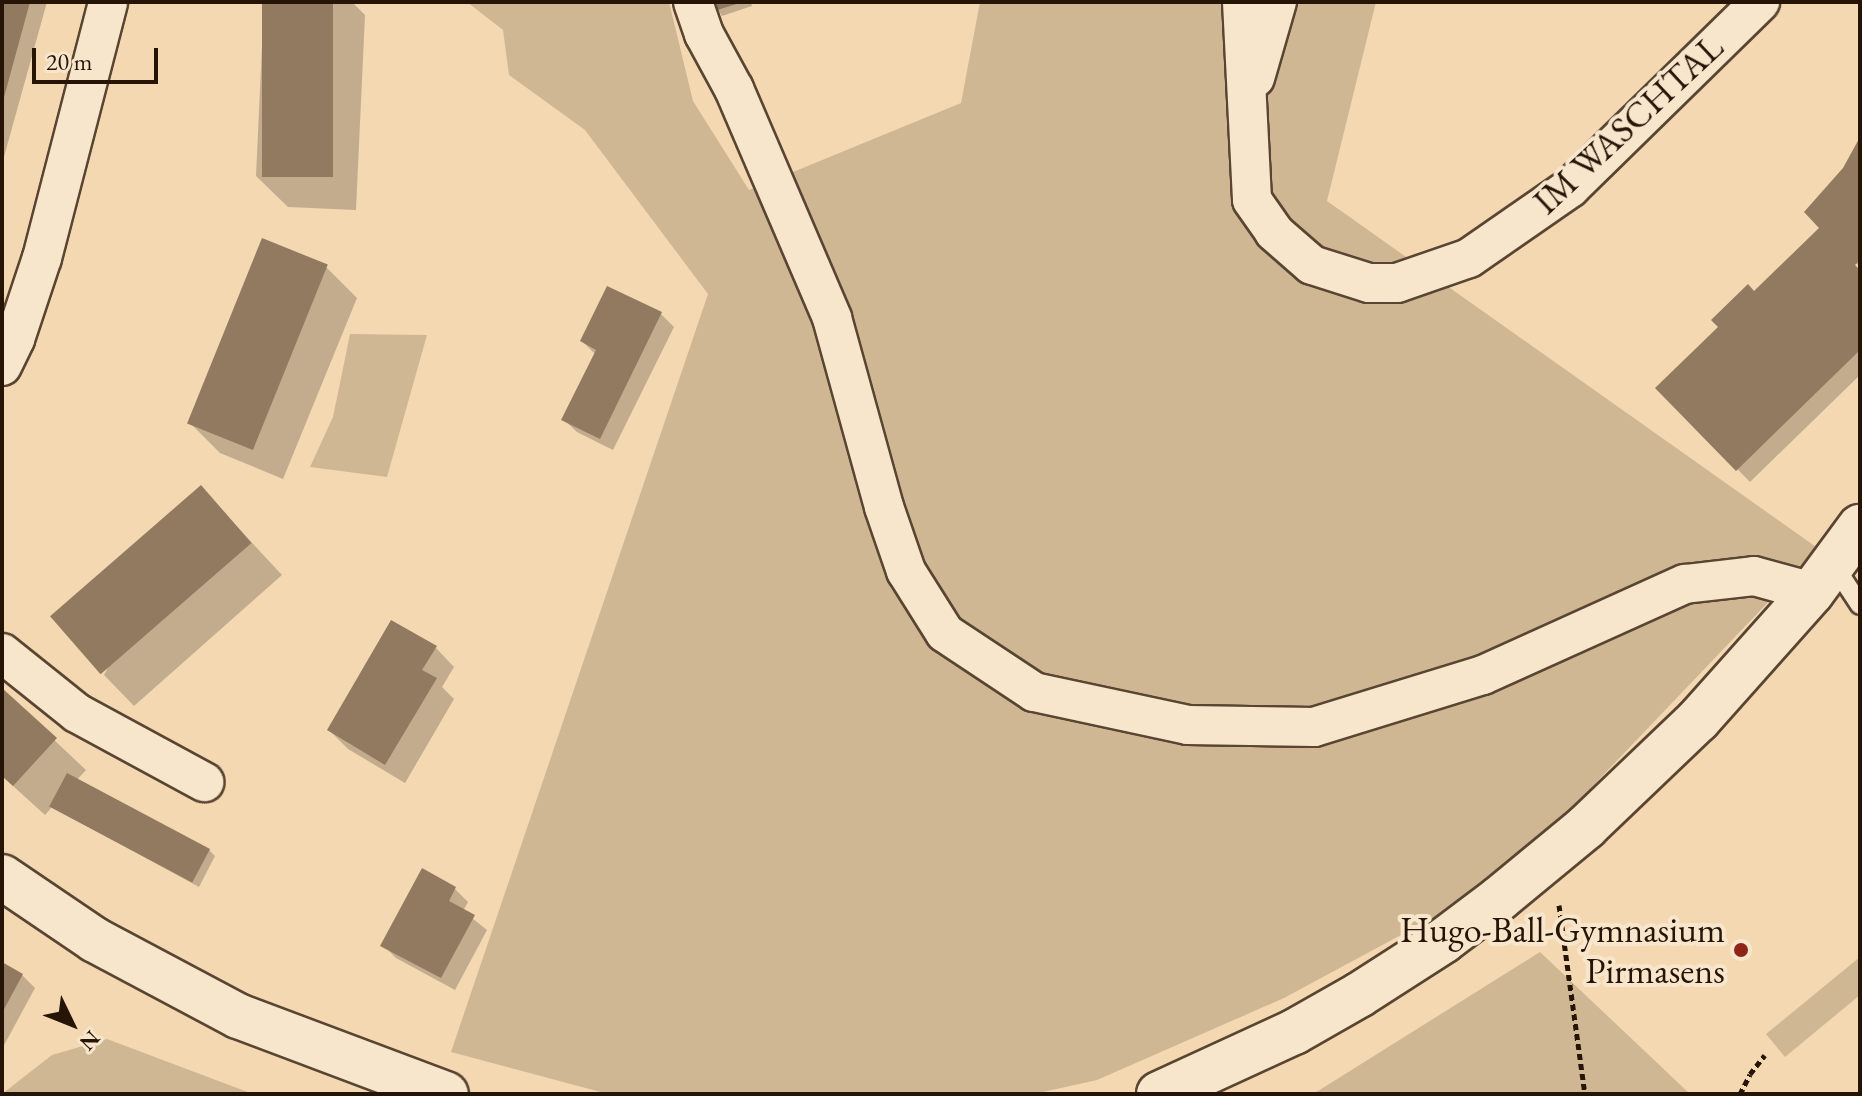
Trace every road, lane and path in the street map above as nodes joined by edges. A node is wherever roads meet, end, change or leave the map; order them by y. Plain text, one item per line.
1 (108, 2) edge
2 (693, 2) edge
3 (1242, 2) edge
4 (1277, 2) edge
5 (1760, 2) edge
6 (1246, 108) junction
7 (2, 366) edge
8 (1860, 527) edge
9 (1823, 578) junction
10 (1860, 605) edge
11 (2, 653) edge
12 (204, 782) dead end
13 (1552, 855) junction
14 (2, 877) edge
15 (1765, 1055) dead end
16 (446, 1094) edge
17 (1159, 1094) edge
18 (1585, 1094) edge
19 (1740, 1094) edge

1 - 7 street
2 - 9 street
3 - 6 street, IM WASCHTAL
4 - 6 street
5 - 6 street, IM WASCHTAL
8 - 9 main road
9 - 10 lane
9 - 13 main road
11 - 12 street
13 - 17 main road
13 - 18 path
14 - 16 main road
15 - 19 path

